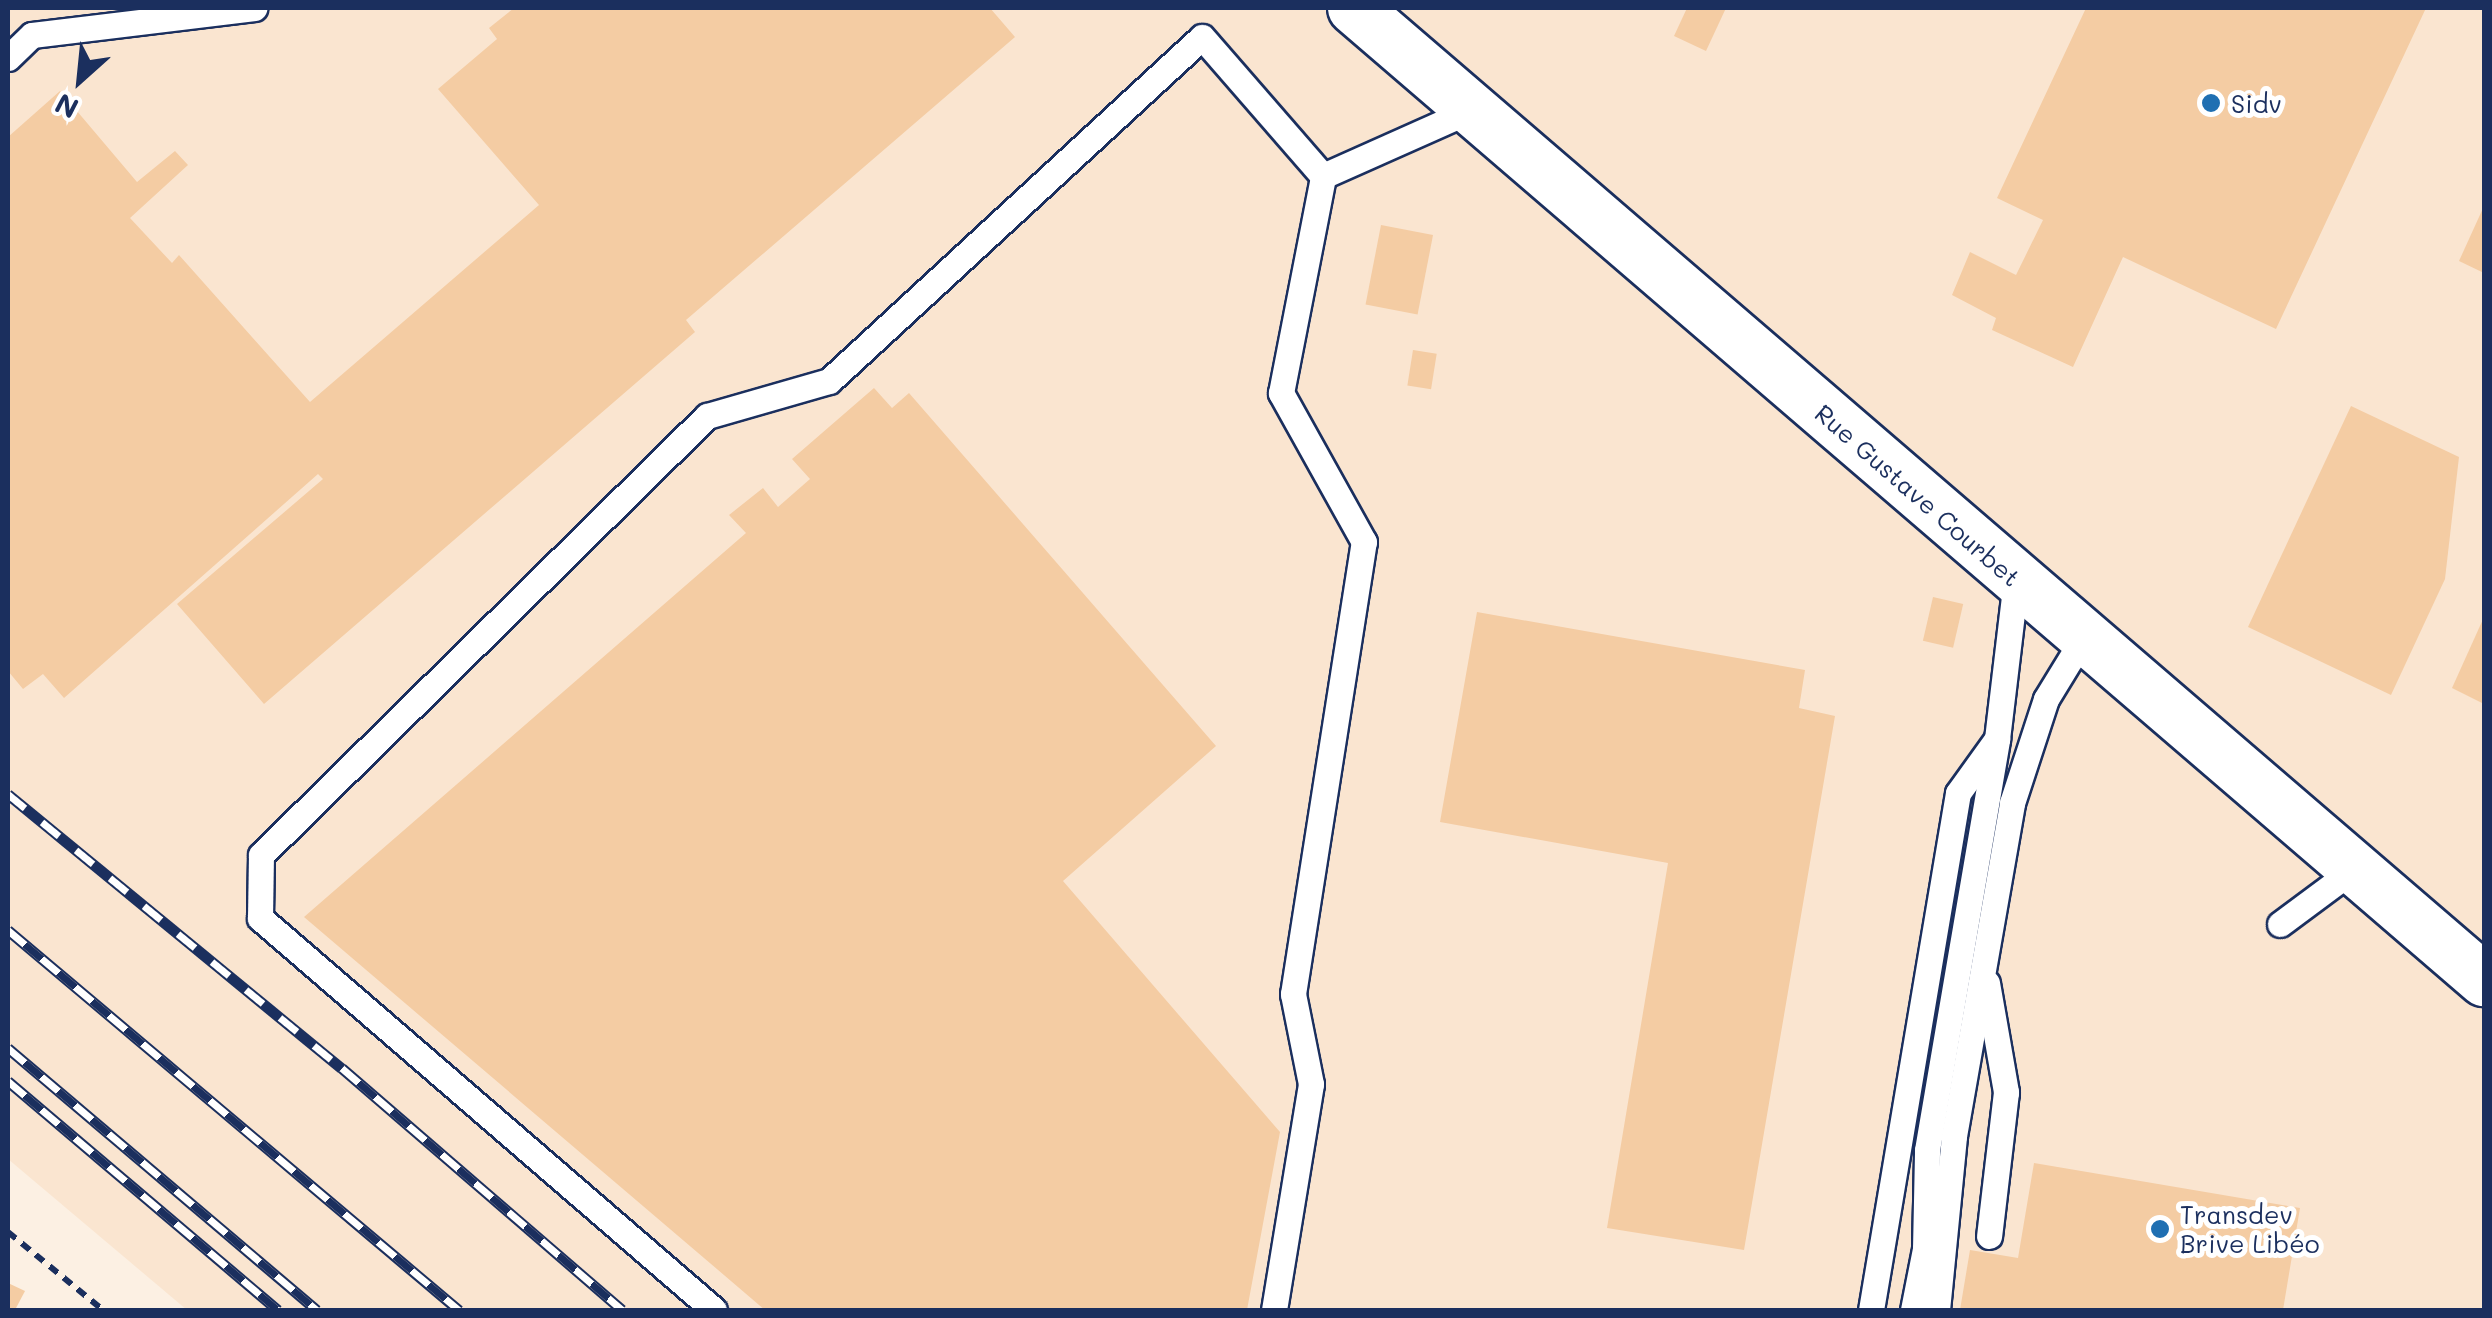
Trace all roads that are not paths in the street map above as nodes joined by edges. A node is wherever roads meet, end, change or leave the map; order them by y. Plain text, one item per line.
1 (254, 8) edge
2 (1354, 8) edge
3 (8, 58) edge
4 (1471, 110) junction
5 (1323, 176) junction
6 (2016, 579) junction
7 (2084, 637) junction
8 (1997, 739) junction
9 (2354, 868) junction
10 (2280, 924) dead end
11 (1984, 964) junction
12 (2484, 980) edge
13 (1989, 1236) dead end
14 (714, 1310) edge
15 (1274, 1310) edge
16 (1871, 1310) edge
17 (1913, 1310) edge
18 (1937, 1310) edge

1 - 3 lane
2 - 4 street, Rue Gustave Courbet
4 - 5 lane
4 - 6 street, Rue Gustave Courbet
5 - 14 lane
5 - 15 lane
6 - 7 street, Rue Gustave Courbet
6 - 8 lane
7 - 9 street, Rue Gustave Courbet
7 - 11 lane
8 - 16 lane
8 - 17 lane
9 - 10 lane
9 - 12 street, Rue Gustave Courbet
11 - 13 lane
11 - 18 lane

